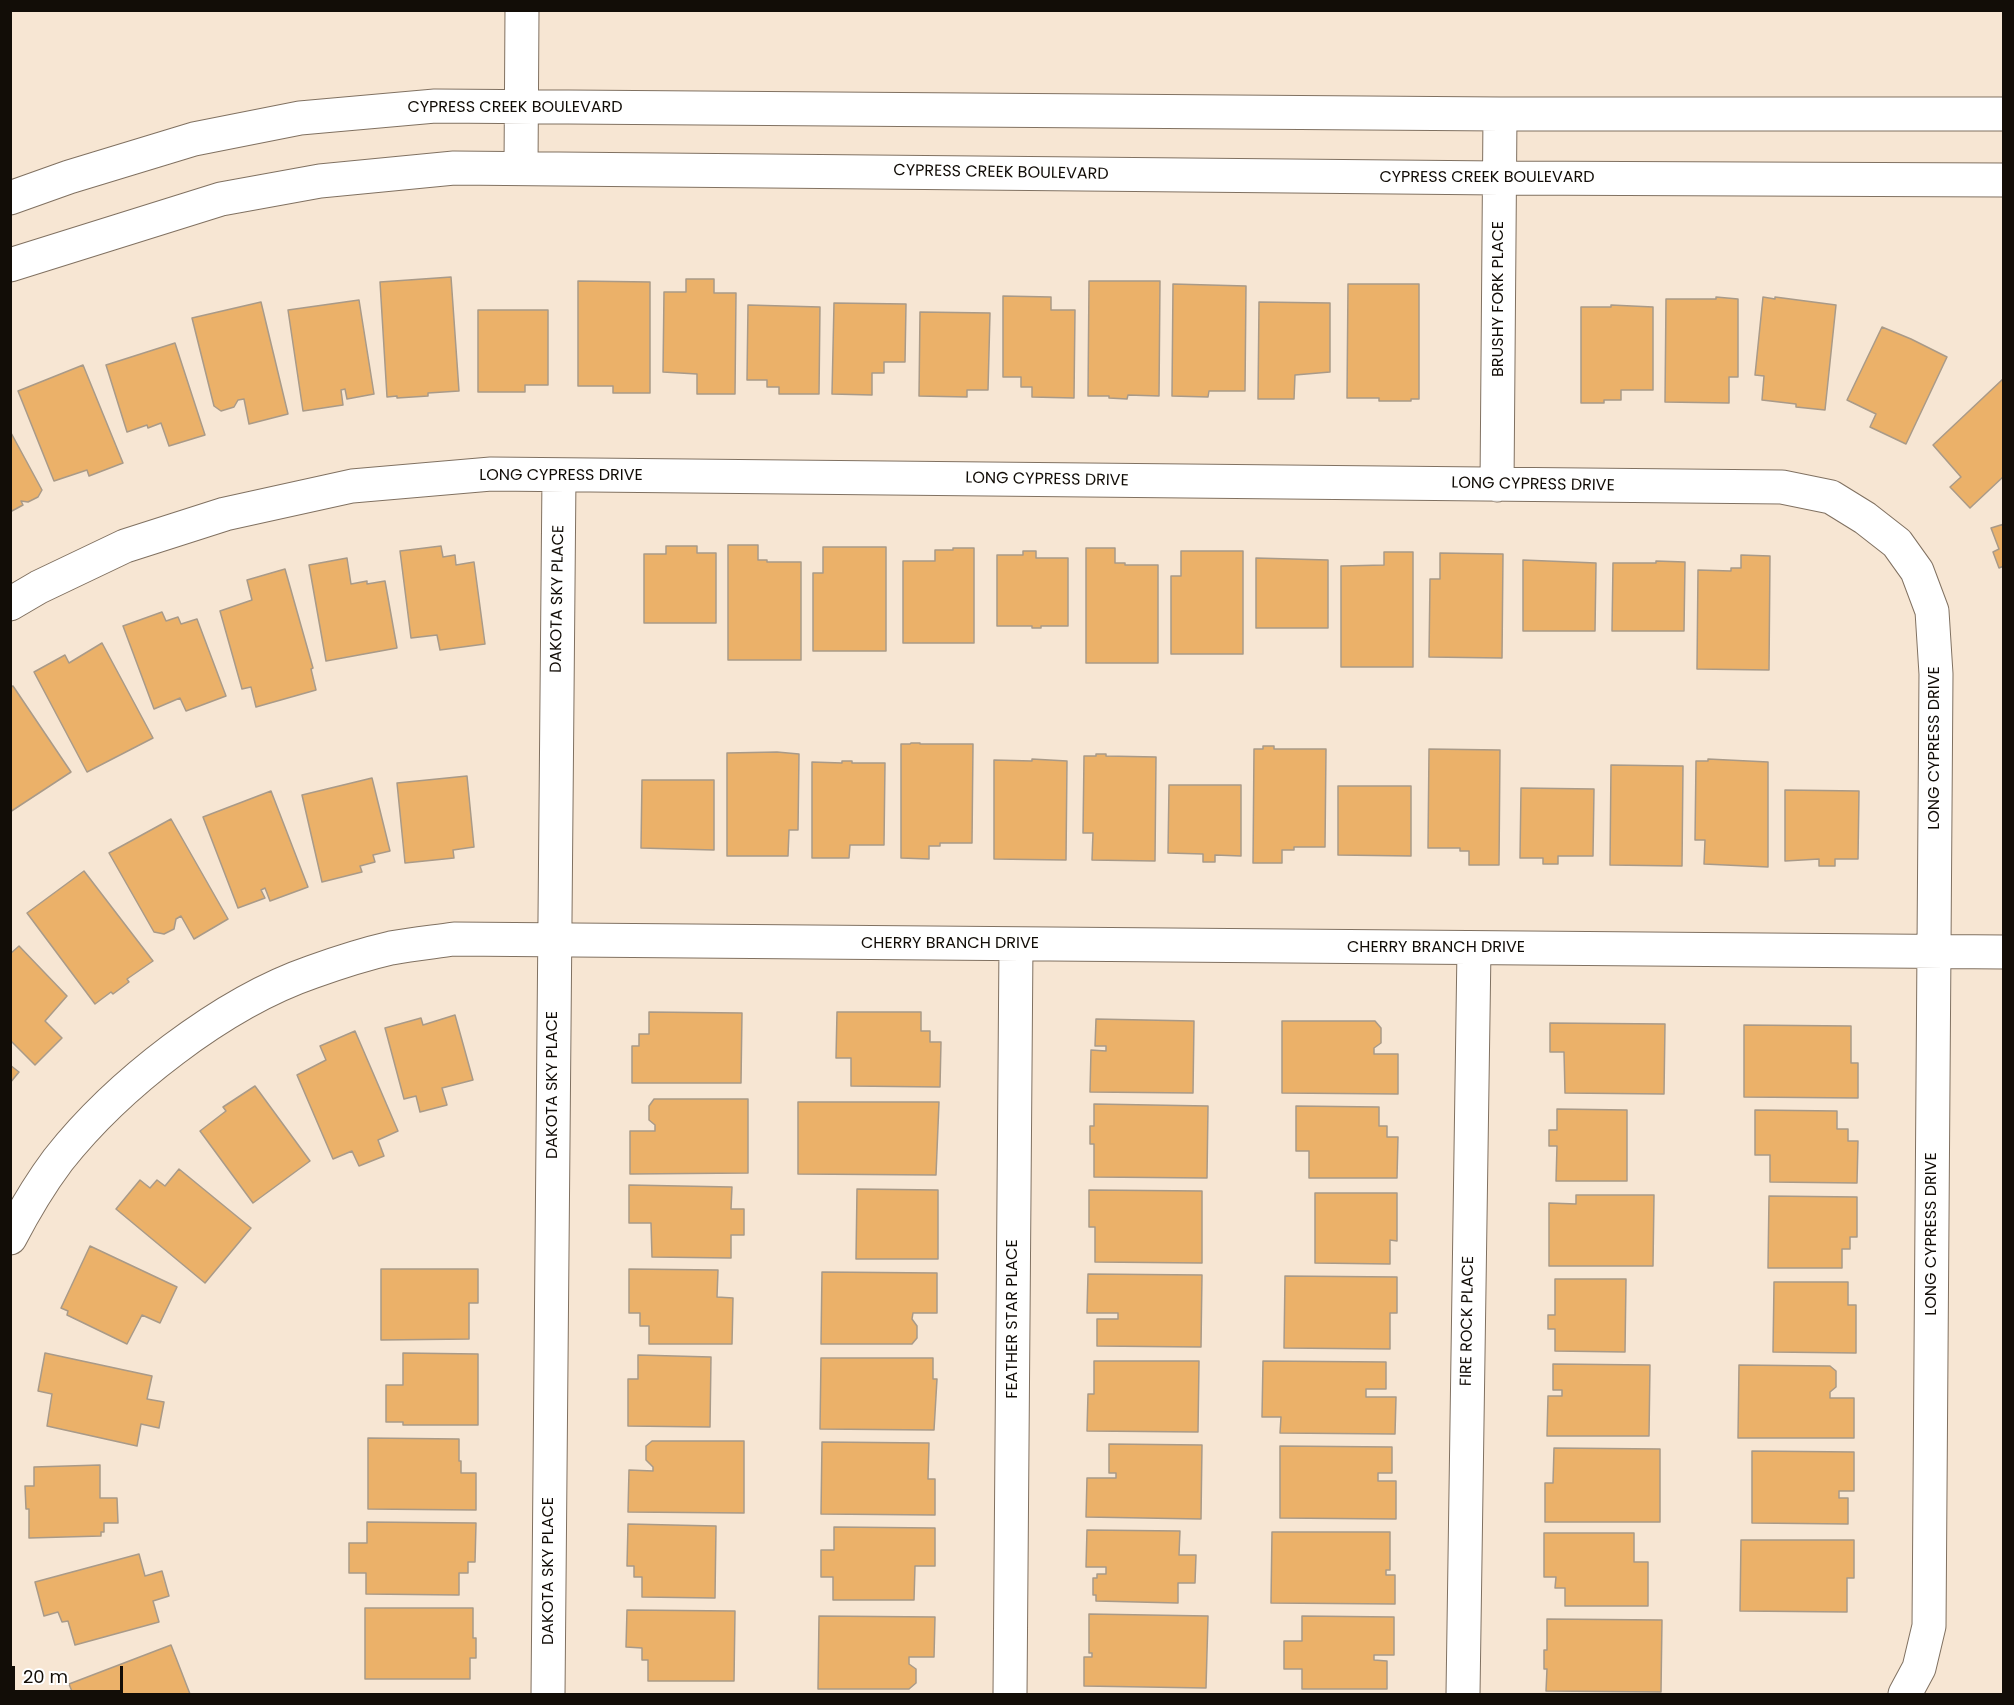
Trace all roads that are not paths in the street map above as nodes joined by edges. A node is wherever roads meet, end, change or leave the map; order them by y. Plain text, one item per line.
1 (522, 10) edge
2 (520, 106) junction
3 (1500, 114) junction
4 (2004, 114) edge
5 (521, 168) junction
6 (1500, 178) junction
7 (2004, 180) edge
8 (10, 198) edge
9 (10, 265) edge
10 (559, 475) junction
11 (1497, 485) junction
12 (10, 604) edge
13 (555, 940) junction
14 (1016, 944) junction
15 (1474, 948) junction
16 (1934, 951) junction
17 (2004, 952) edge
18 (10, 1238) edge
19 (548, 1695) edge
20 (1010, 1695) edge
21 (1463, 1695) edge
22 (1905, 1695) edge

1 - 2 street
2 - 3 street, CYPRESS CREEK BOULEVARD
2 - 5 street
2 - 8 street, CYPRESS CREEK BOULEVARD
3 - 4 street, CYPRESS CREEK BOULEVARD
3 - 6 street, BRUSHY FORK PLACE
5 - 6 street, CYPRESS CREEK BOULEVARD
5 - 9 street, CYPRESS CREEK BOULEVARD
6 - 7 street, CYPRESS CREEK BOULEVARD
6 - 11 street, BRUSHY FORK PLACE
10 - 11 street, LONG CYPRESS DRIVE
10 - 12 street, LONG CYPRESS DRIVE
10 - 13 street, DAKOTA SKY PLACE
11 - 16 street, LONG CYPRESS DRIVE
13 - 14 street, CHERRY BRANCH DRIVE
13 - 18 street, CHERRY BRANCH DRIVE
13 - 19 street, DAKOTA SKY PLACE
14 - 15 street, CHERRY BRANCH DRIVE
14 - 20 street, FEATHER STAR PLACE
15 - 16 street, CHERRY BRANCH DRIVE
15 - 21 street, FIRE ROCK PLACE
16 - 17 street, CHERRY BRANCH DRIVE
16 - 22 street, LONG CYPRESS DRIVE

